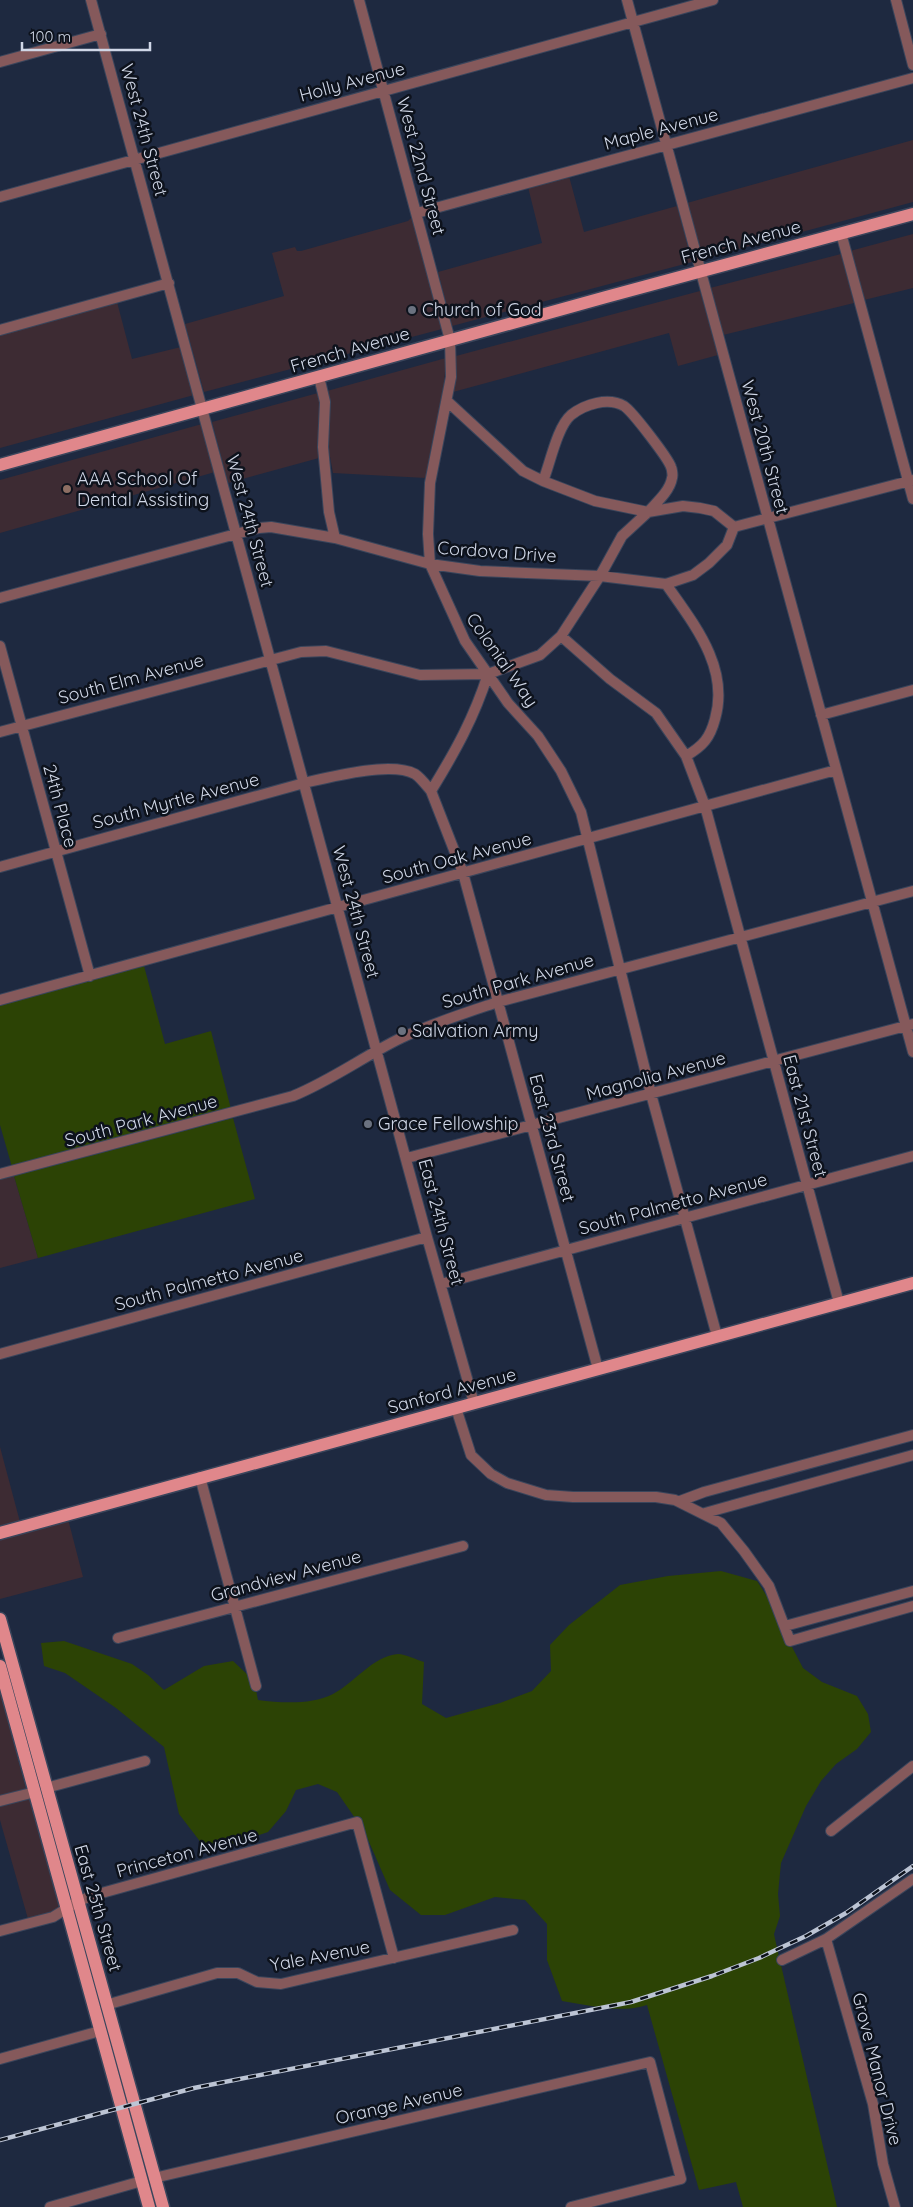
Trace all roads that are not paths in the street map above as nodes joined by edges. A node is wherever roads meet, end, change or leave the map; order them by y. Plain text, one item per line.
1 (91, 0) edge
2 (359, 0) edge
3 (627, 0) edge
4 (713, 0) edge
5 (896, 0) edge
6 (632, 22) junction
7 (101, 34) junction
8 (0, 62) edge
9 (913, 65) edge
10 (913, 78) edge
11 (384, 90) junction
12 (666, 145) junction
13 (134, 159) junction
14 (0, 197) edge
15 (417, 214) junction
16 (913, 214) edge
17 (841, 234) junction
18 (700, 271) junction
19 (169, 283) junction
20 (0, 330) edge
21 (450, 340) junction
22 (318, 377) junction
23 (447, 401) junction
24 (203, 408) junction
25 (0, 465) edge
26 (911, 481) edge
27 (542, 482) junction
28 (913, 499) edge
29 (648, 512) junction
30 (768, 520) junction
31 (734, 527) junction
32 (236, 534) junction
33 (335, 538) junction
34 (430, 564) junction
35 (600, 576) junction
36 (666, 584) junction
37 (0, 598) edge
38 (561, 636) junction
39 (0, 646) edge
40 (270, 658) junction
41 (488, 674) junction
42 (913, 690) edge
43 (820, 716) junction
44 (22, 726) junction
45 (0, 732) edge
46 (686, 756) junction
47 (836, 770) junction
48 (304, 783) junction
49 (430, 791) junction
50 (705, 806) junction
51 (588, 839) junction
52 (56, 851) junction
53 (0, 866) edge
54 (463, 873) junction
55 (913, 891) edge
56 (872, 902) junction
57 (338, 908) junction
58 (740, 937) junction
59 (621, 968) junction
60 (90, 976) junction
61 (0, 1000) edge
62 (498, 1002) junction
63 (909, 1025) edge
64 (377, 1051) junction
65 (913, 1052) edge
66 (774, 1062) junction
67 (651, 1094) junction
68 (532, 1125) junction
69 (913, 1156) edge
70 (407, 1158) junction
71 (0, 1174) edge
72 (808, 1185) junction
73 (686, 1218) junction
74 (427, 1238) junction
75 (565, 1250) junction
76 (913, 1283) edge
77 (441, 1284) junction
78 (839, 1303) junction
79 (717, 1336) junction
80 (0, 1354) edge
81 (598, 1369) junction
82 (474, 1402) junction
83 (456, 1408) junction
84 (913, 1435) edge
85 (913, 1455) edge
86 (200, 1477) junction
87 (680, 1501) junction
88 (705, 1514) junction
89 (0, 1533) edge
90 (463, 1546) dead end
91 (913, 1591) edge
92 (913, 1606) edge
93 (236, 1607) junction
94 (0, 1619) edge
95 (785, 1626) junction
96 (118, 1638) dead end
97 (0, 1669) edge
98 (256, 1686) dead end
99 (144, 1761) dead end
100 (913, 1766) edge
101 (40, 1790) junction
102 (0, 1801) edge
103 (831, 1831) dead end
104 (913, 1880) edge
105 (72, 1905) junction
106 (513, 1930) dead end
107 (0, 1931) edge
108 (826, 1939) junction
109 (394, 1958) junction
110 (782, 1960) dead end
111 (106, 2005) junction
112 (100, 2032) junction
113 (0, 2059) edge
114 (124, 2118) junction
115 (154, 2178) junction
116 (142, 2181) junction
117 (50, 2207) edge
118 (149, 2207) edge
119 (162, 2207) edge
120 (571, 2207) edge
121 (895, 2207) edge

1 - 7 street, West 24th Street
2 - 11 street, West 22nd Street
3 - 6 street, West 20th Street
4 - 6 street, Holly Avenue
5 - 9 street
6 - 11 street, Holly Avenue
6 - 12 street, West 20th Street
7 - 8 street
7 - 13 street, West 24th Street
10 - 12 street, Maple Avenue
11 - 13 street, Holly Avenue
11 - 15 street, West 22nd Street
12 - 15 street, Maple Avenue
12 - 18 street, West 20th Street
13 - 14 street, Holly Avenue
13 - 19 street, West 24th Street
15 - 21 street, West 22nd Street
16 - 17 main road, French Avenue
17 - 18 main road, French Avenue
17 - 26 street
18 - 21 main road, French Avenue
18 - 30 street, West 20th Street
19 - 20 street
19 - 24 street, West 24th Street
21 - 22 main road, French Avenue
21 - 23 street, Colonial Way
22 - 24 main road, French Avenue
22 - 33 street
23 - 27 street
23 - 34 street, Colonial Way
24 - 25 main road, French Avenue
24 - 32 street, West 24th Street
26 - 28 street
26 - 30 street
27 - 29 street
27 - 29 street
29 - 31 street
29 - 35 street, South Elm Avenue
30 - 31 street
30 - 43 street, West 20th Street
31 - 36 street, Cordova Drive
32 - 33 street, Cordova Drive
32 - 37 street, Cordova Drive
32 - 40 street, West 24th Street
33 - 34 street, Cordova Drive
34 - 35 street, Cordova Drive
34 - 41 street, Colonial Way
35 - 36 street, Cordova Drive
35 - 38 street, South Elm Avenue
36 - 46 street
38 - 41 street, South Elm Avenue
38 - 46 street, East 21st Street
39 - 44 street, 24th Place
40 - 41 street, South Elm Avenue
40 - 44 street, South Elm Avenue
40 - 48 street, West 24th Street
41 - 49 street
41 - 51 street, Colonial Way
42 - 43 street
43 - 47 street, West 20th Street
44 - 45 street, South Elm Avenue
44 - 52 street, 24th Place
46 - 50 street, East 21st Street
47 - 50 street, South Oak Avenue
47 - 56 street, West 20th Street
48 - 49 street, South Myrtle Avenue
48 - 52 street, South Myrtle Avenue
48 - 57 street, West 24th Street
49 - 54 street, East 23rd Street
50 - 51 street, South Oak Avenue
50 - 58 street, East 21st Street
51 - 54 street, South Oak Avenue
51 - 59 street
52 - 53 street, South Myrtle Avenue
52 - 60 street, 24th Place
54 - 57 street, South Oak Avenue
54 - 62 street, East 23rd Street
55 - 56 street, South Park Avenue
56 - 58 street, South Park Avenue
56 - 63 street, West 20th Street
57 - 60 street, South Oak Avenue
57 - 64 street, West 24th Street
58 - 59 street, South Park Avenue
58 - 66 street, East 21st Street
59 - 62 street, South Park Avenue
59 - 67 street
60 - 61 street, South Oak Avenue
62 - 64 street, South Park Avenue
62 - 68 street, East 23rd Street
63 - 65 street, West 20th Street
63 - 66 street, Magnolia Avenue
64 - 70 street, East 24th Street
64 - 71 street, South Park Avenue
66 - 67 street, Magnolia Avenue
66 - 72 street, East 21st Street
67 - 68 street, Magnolia Avenue
67 - 73 street
68 - 70 street, Magnolia Avenue
68 - 75 street, East 23rd Street
69 - 72 street, South Palmetto Avenue
70 - 74 street, East 24th Street
72 - 73 street, South Palmetto Avenue
72 - 78 street, East 21st Street
73 - 75 street, South Palmetto Avenue
73 - 79 street
74 - 77 street, East 24th Street
74 - 80 street, South Palmetto Avenue
75 - 77 street, South Palmetto Avenue
75 - 81 street, East 23rd Street
76 - 78 main road, Sanford Avenue
77 - 82 street, East 24th Street
78 - 79 main road, Sanford Avenue
79 - 81 main road, Sanford Avenue
81 - 82 main road, Sanford Avenue
82 - 83 main road, Sanford Avenue
83 - 86 main road, Sanford Avenue
83 - 87 street
84 - 87 street
85 - 88 street
86 - 89 main road, Sanford Avenue
86 - 93 street
87 - 88 street
88 - 95 street
90 - 93 street, Grandview Avenue
91 - 95 street
92 - 95 street
93 - 96 street, Grandview Avenue
93 - 98 street
94 - 101 main road, East 25th Street
97 - 101 main road
99 - 101 street
100 - 103 street
101 - 102 street
101 - 105 main road, East 25th Street
104 - 108 street
105 - 107 street, Princeton Avenue
105 - 109 street, Princeton Avenue
105 - 111 main road, East 25th Street
105 - 112 main road, East 25th Street
106 - 109 street, Yale Avenue
108 - 110 street
108 - 121 street, Grove Manor Drive
109 - 111 street, Yale Avenue
111 - 115 main road, East 25th Street
112 - 113 street
112 - 114 main road, East 25th Street
114 - 115 main road
114 - 116 main road, East 25th Street
115 - 119 main road, East 25th Street
115 - 120 street, Orange Avenue
116 - 117 street
116 - 118 main road, East 25th Street

